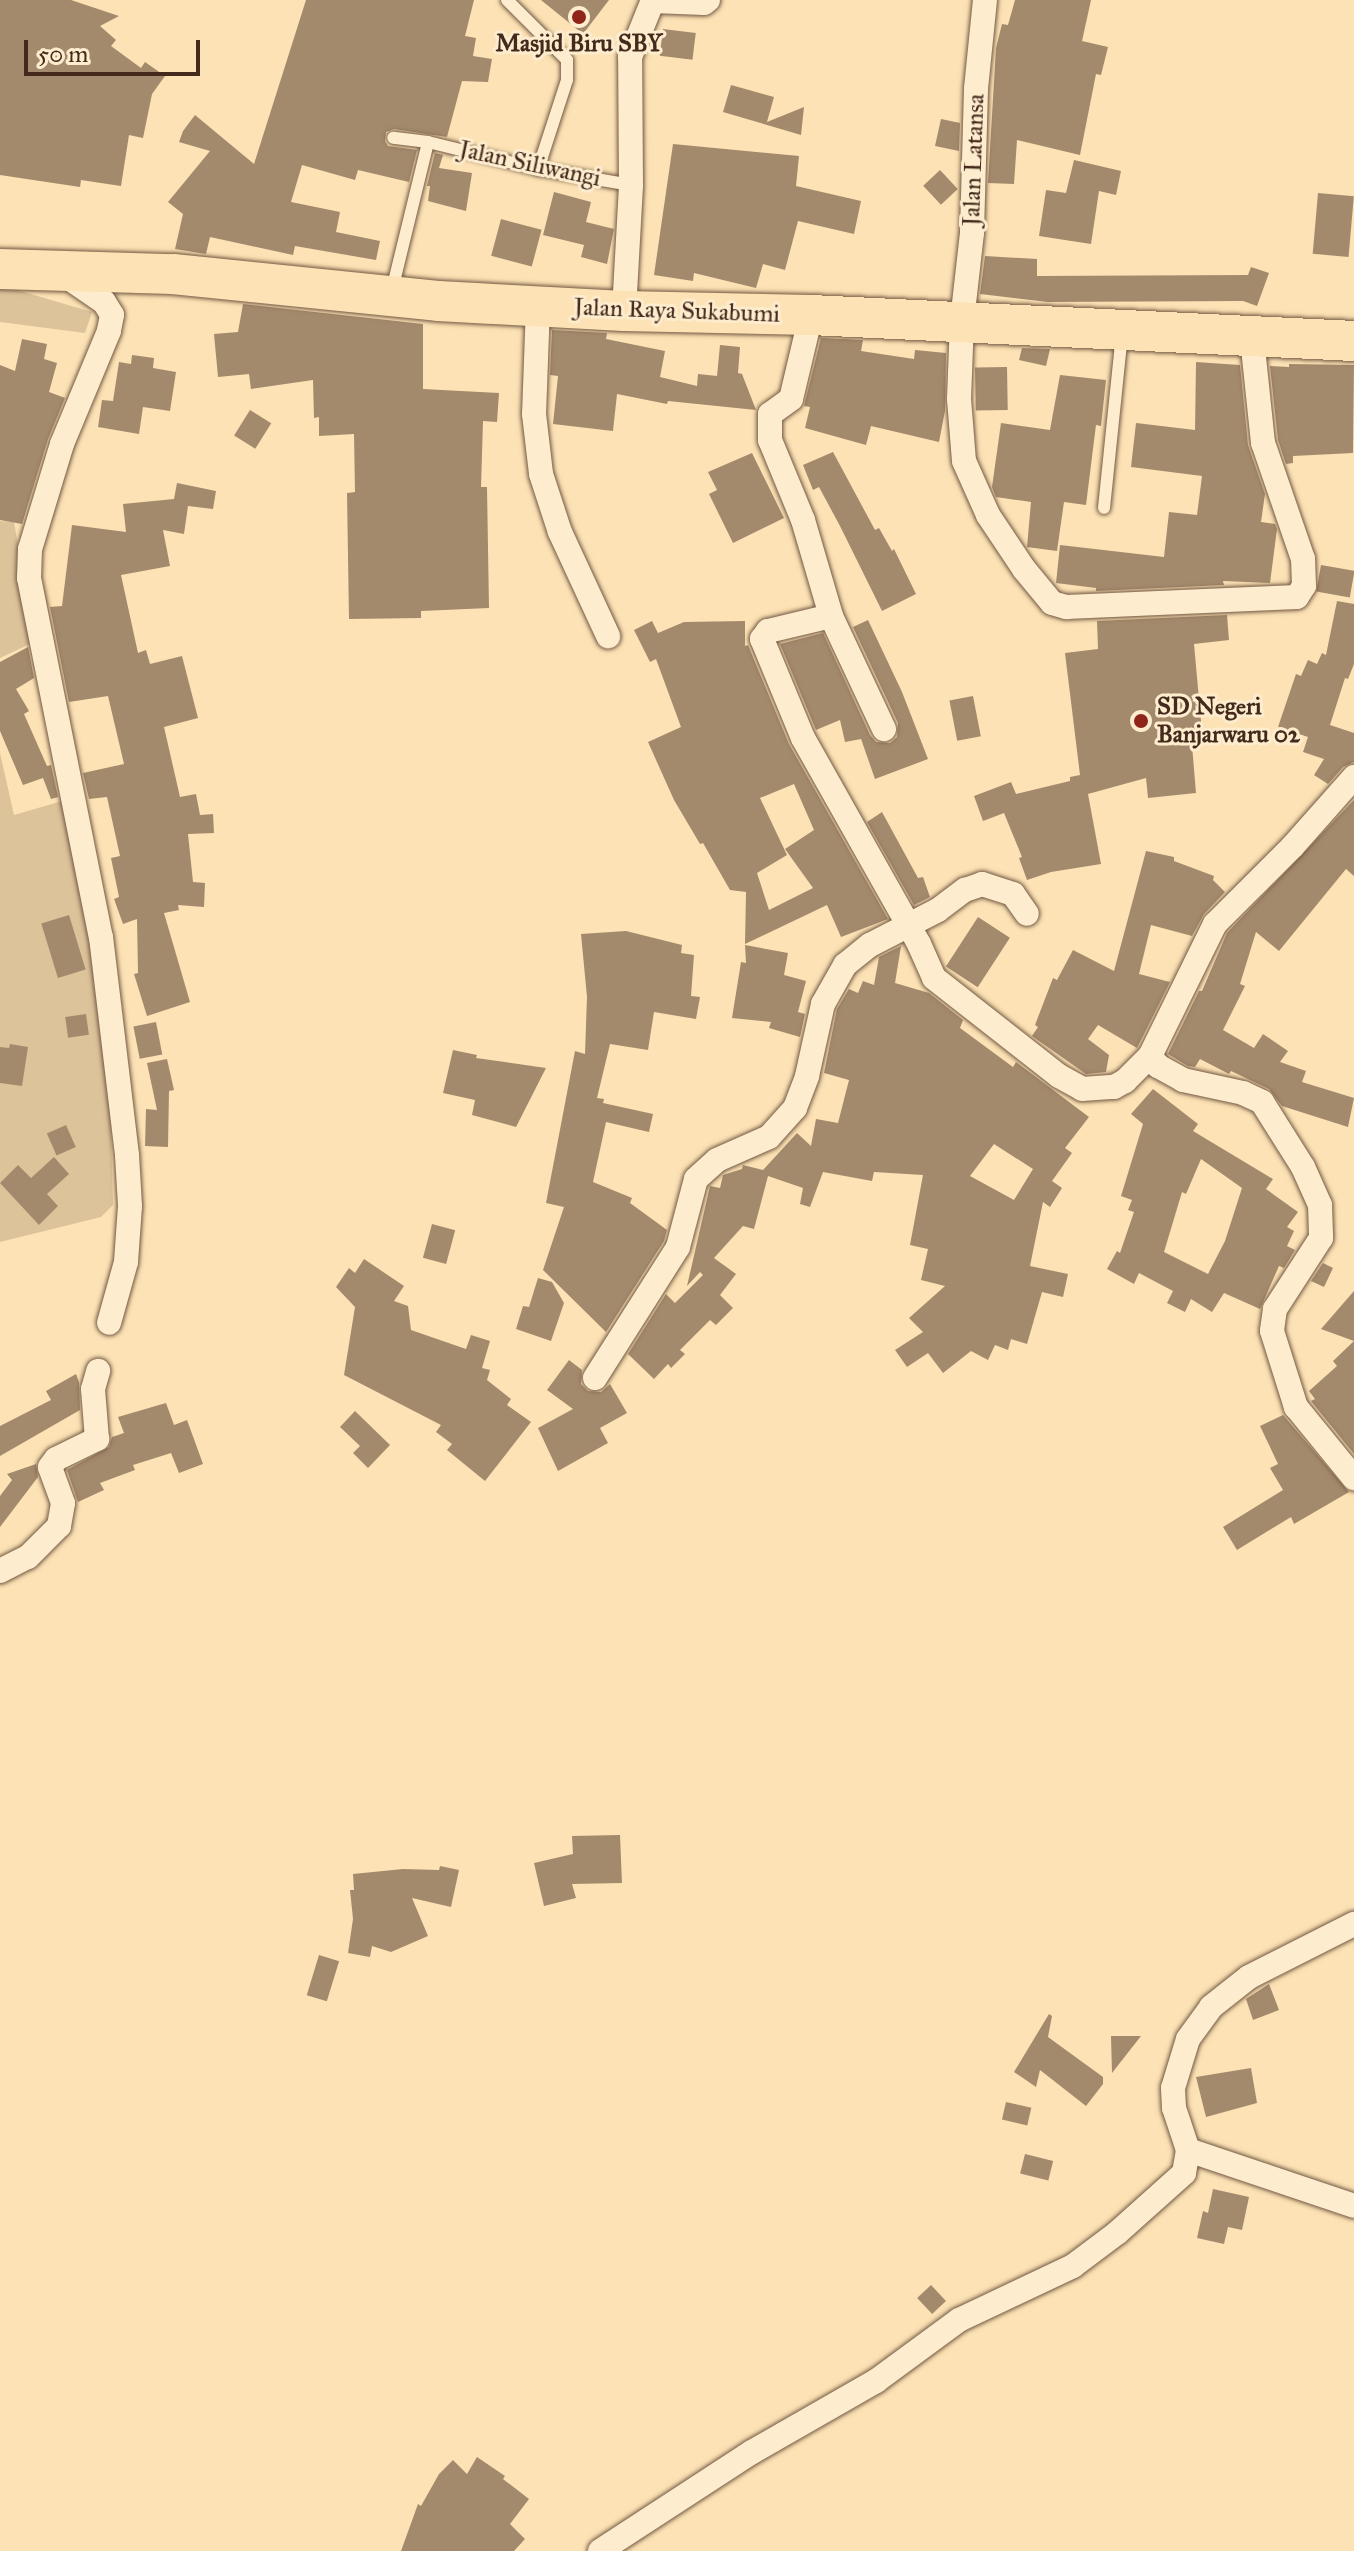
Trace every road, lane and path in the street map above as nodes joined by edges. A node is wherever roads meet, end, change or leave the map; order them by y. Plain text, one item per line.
1 (507, 0) edge
2 (653, 0) edge
3 (708, 0) edge
4 (985, 0) edge
5 (393, 138) dead end
6 (428, 142) junction
7 (538, 169) junction
8 (631, 185) junction
9 (0, 269) edge
10 (60, 272) junction
11 (391, 296) junction
12 (538, 306) junction
13 (624, 311) junction
14 (811, 315) junction
15 (962, 321) junction
16 (1122, 332) junction
17 (1252, 338) junction
18 (1354, 341) edge
19 (1104, 508) dead end
20 (831, 616) junction
21 (608, 636) dead end
22 (884, 729) dead end
23 (1354, 777) edge
24 (1027, 914) dead end
25 (906, 924) junction
26 (1150, 1056) junction
27 (109, 1323) dead end
28 (98, 1371) dead end
29 (595, 1378) dead end
30 (1354, 1478) edge
31 (0, 1571) edge
32 (1354, 1924) edge
33 (1188, 2150) junction
34 (1354, 2206) edge
35 (600, 2551) edge

1 - 7 lane
2 - 3 street
2 - 8 street, Jalan Siliwangi
4 - 15 street, Jalan Latansa
5 - 6 lane, Jalan Siliwangi
6 - 7 lane, Jalan Siliwangi
6 - 11 lane
7 - 8 lane, Jalan Siliwangi
8 - 13 street, Jalan Siliwangi
9 - 10 highway, Jalan Raya Sukabumi
10 - 11 highway, Jalan Raya Sukabumi
10 - 27 street
11 - 12 highway, Jalan Raya Sukabumi
12 - 13 highway, Jalan Raya Sukabumi
12 - 21 street
13 - 14 highway, Jalan Raya Sukabumi
14 - 15 highway, Jalan Raya Sukabumi
14 - 20 street
15 - 16 highway, Jalan Raya Sukabumi
15 - 17 street, Jalan Latansa
16 - 17 highway, Jalan Raya Sukabumi
16 - 19 lane
17 - 18 highway, Jalan Raya Sukabumi
20 - 22 street
20 - 25 street
23 - 26 street
24 - 25 street
25 - 26 street
25 - 29 street
26 - 30 street
28 - 31 street
32 - 33 street
33 - 34 street
33 - 35 street

